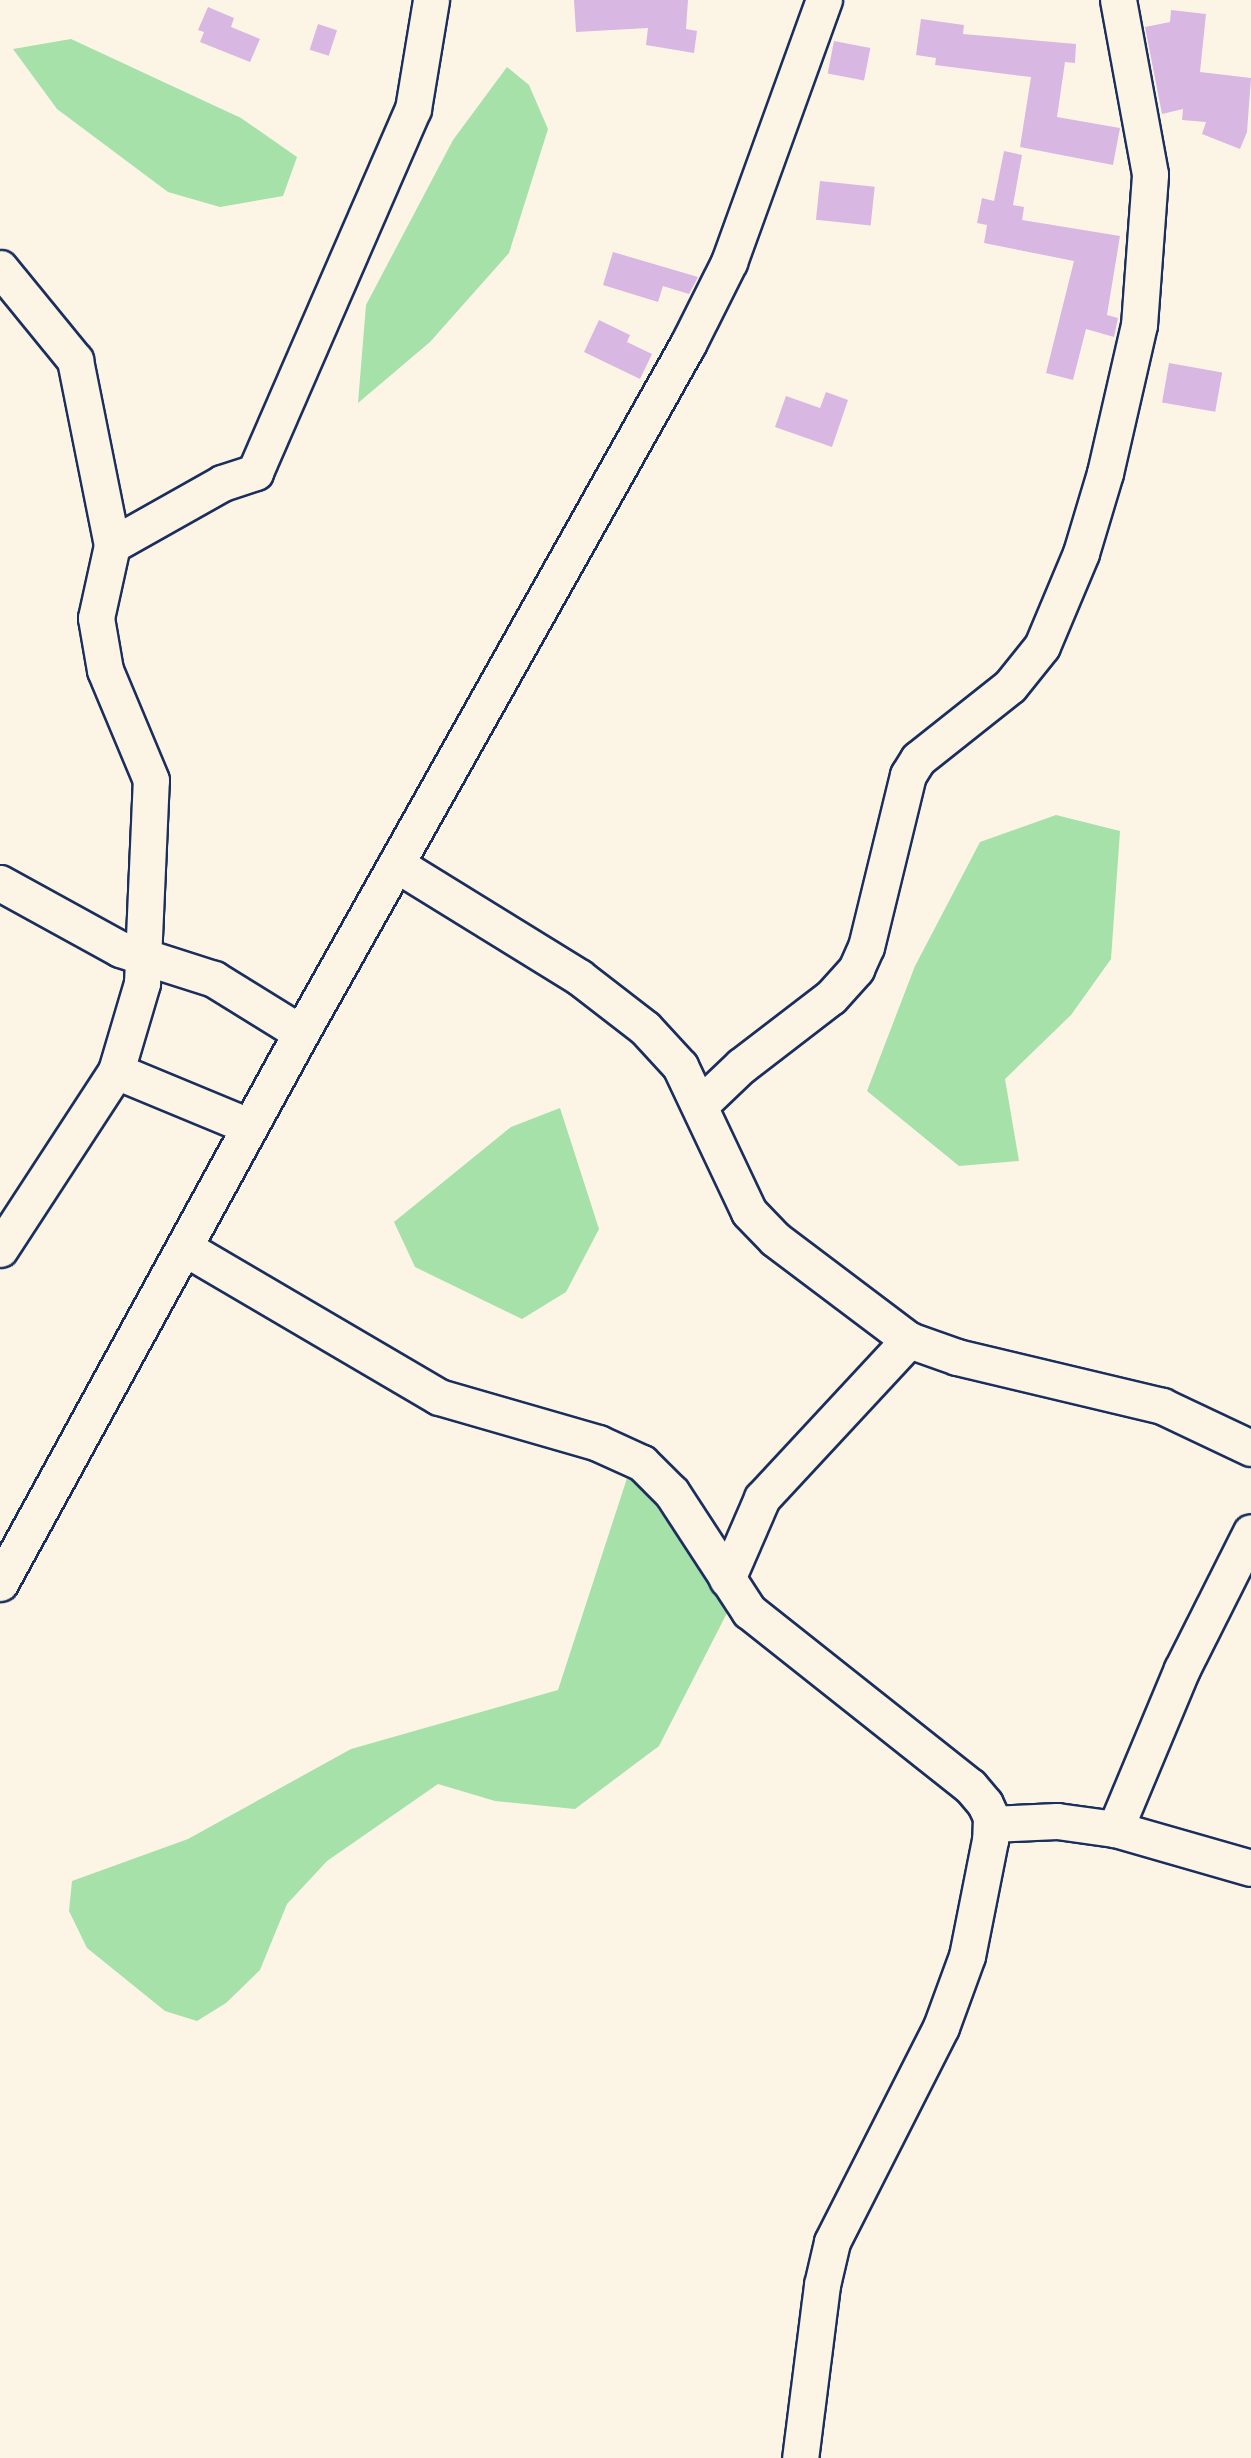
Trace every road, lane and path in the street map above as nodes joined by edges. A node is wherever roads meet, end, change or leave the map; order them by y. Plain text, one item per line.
1 (431, 0) edge
2 (824, 0) edge
3 (1118, 0) edge
4 (0, 268) edge
5 (112, 545) junction
6 (396, 864) junction
7 (0, 883) edge
8 (144, 956) junction
9 (300, 1032) junction
10 (116, 1071) junction
11 (700, 1105) junction
12 (249, 1126) junction
13 (184, 1248) junction
14 (0, 1249) edge
15 (909, 1340) junction
16 (1251, 1448) edge
17 (1251, 1532) edge
18 (727, 1580) junction
19 (0, 1583) edge
20 (991, 1824) junction
21 (1115, 1829) junction
22 (1251, 1868) edge
23 (800, 2458) edge

1 - 5 street
2 - 6 street
3 - 11 street
4 - 5 street
5 - 8 street
6 - 9 street
6 - 11 street
7 - 8 street
8 - 9 street
8 - 10 street
9 - 12 street
10 - 12 street
10 - 14 street
11 - 15 street
12 - 13 street
13 - 18 street
13 - 19 street
15 - 16 street
15 - 18 street
17 - 21 street
18 - 20 street
20 - 21 street
20 - 23 street
21 - 22 street

